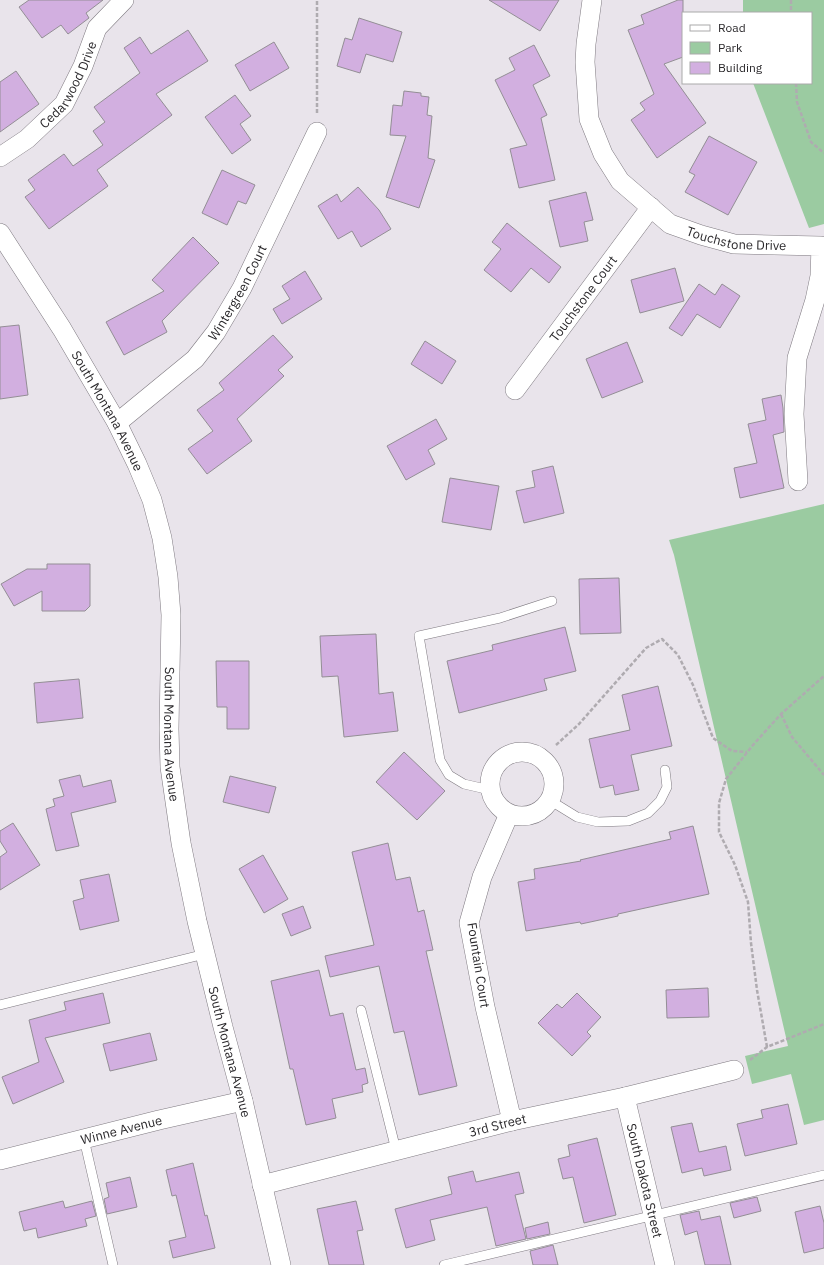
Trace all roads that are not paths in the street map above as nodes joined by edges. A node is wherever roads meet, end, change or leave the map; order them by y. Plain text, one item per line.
1 (124, 0) edge
2 (592, 0) edge
3 (317, 132) road end
4 (0, 157) edge
5 (651, 207) junction
6 (0, 233) edge
7 (822, 245) edge
8 (515, 390) dead end
9 (117, 423) junction
10 (798, 481) dead end
11 (552, 601) dead end
12 (665, 770) dead end
13 (490, 790) junction
14 (550, 801) junction
15 (510, 814) junction
16 (205, 954) junction
17 (0, 1005) edge
18 (361, 1010) dead end
19 (734, 1070) road end
20 (625, 1097) junction
21 (243, 1101) junction
22 (512, 1121) junction
23 (84, 1139) junction
24 (396, 1150) junction
25 (0, 1160) edge
26 (824, 1175) edge
27 (262, 1185) junction
28 (653, 1215) junction
29 (113, 1265) edge
30 (281, 1265) edge
31 (444, 1265) edge
32 (665, 1265) edge

1 - 4 street, Cedarwood Drive
2 - 5 street, Touchstone Drive
3 - 9 street, Wintergreen Court
5 - 7 street, Touchstone Drive
5 - 8 street, Touchstone Court
6 - 9 street, South Montana Avenue
7 - 10 street, Touchstone Drive
9 - 16 street, South Montana Avenue
11 - 13 lane
12 - 14 lane
13 - 14 street
13 - 15 street
14 - 15 street
15 - 22 street, Fountain Court
16 - 17 lane
16 - 21 street, South Montana Avenue
18 - 24 lane
19 - 20 street, 3rd Street
20 - 22 street, 3rd Street
20 - 28 street, South Dakota Street
21 - 23 street, Winne Avenue
21 - 27 street, South Montana Avenue
22 - 24 street, 3rd Street
23 - 25 street, Winne Avenue
23 - 29 lane
24 - 27 street, 3rd Street
26 - 28 lane
27 - 30 street, South Montana Avenue
28 - 31 lane
28 - 32 street, South Dakota Street

